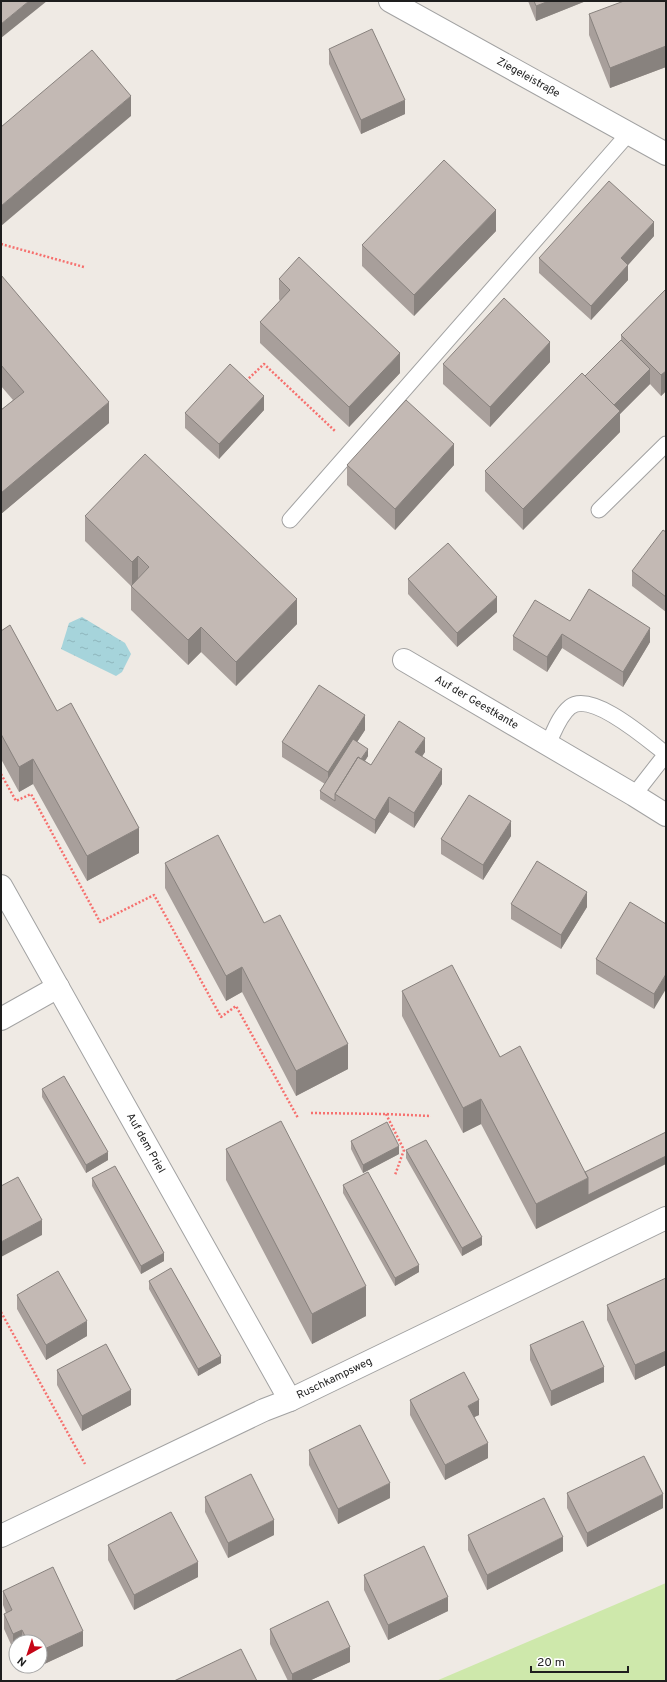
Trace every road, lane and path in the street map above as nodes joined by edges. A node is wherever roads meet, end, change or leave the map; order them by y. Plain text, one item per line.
1 (390, 1) edge
2 (629, 133) junction
3 (666, 154) edge
4 (1, 244) edge
5 (84, 267) dead end
6 (244, 383) edge
7 (666, 444) edge
8 (353, 448) junction
9 (599, 510) dead end
10 (290, 520) dead end
11 (404, 660) dead end
12 (548, 744) junction
13 (666, 754) edge
14 (1, 774) edge
15 (634, 795) junction
16 (666, 815) edge
17 (1, 886) edge
18 (58, 987) junction
19 (1, 1018) edge
20 (311, 1113) dead end
21 (386, 1114) junction
22 (431, 1116) dead end
23 (298, 1118) dead end
24 (395, 1175) dead end
25 (666, 1218) edge
26 (1, 1312) edge
27 (290, 1400) junction
28 (99, 1489) junction
29 (1, 1536) edge

1 - 2 street, Ziegeleistraße
2 - 3 street, Ziegeleistraße
2 - 8 lane
4 - 5 path
6 - 8 path
7 - 9 lane
8 - 10 lane
11 - 12 street, Auf der Geestkante
12 - 13 lane
12 - 15 street, Auf der Geestkante
13 - 15 lane
14 - 23 path
15 - 16 street, Auf der Geestkante
17 - 18 street, Auf dem Priel
18 - 19 street
18 - 27 street, Auf dem Priel
20 - 21 path
21 - 22 path
21 - 24 path
25 - 27 street, Ruschkampsweg
26 - 28 path
27 - 28 street, Ruschkampsweg
28 - 29 street, Ruschkampsweg

